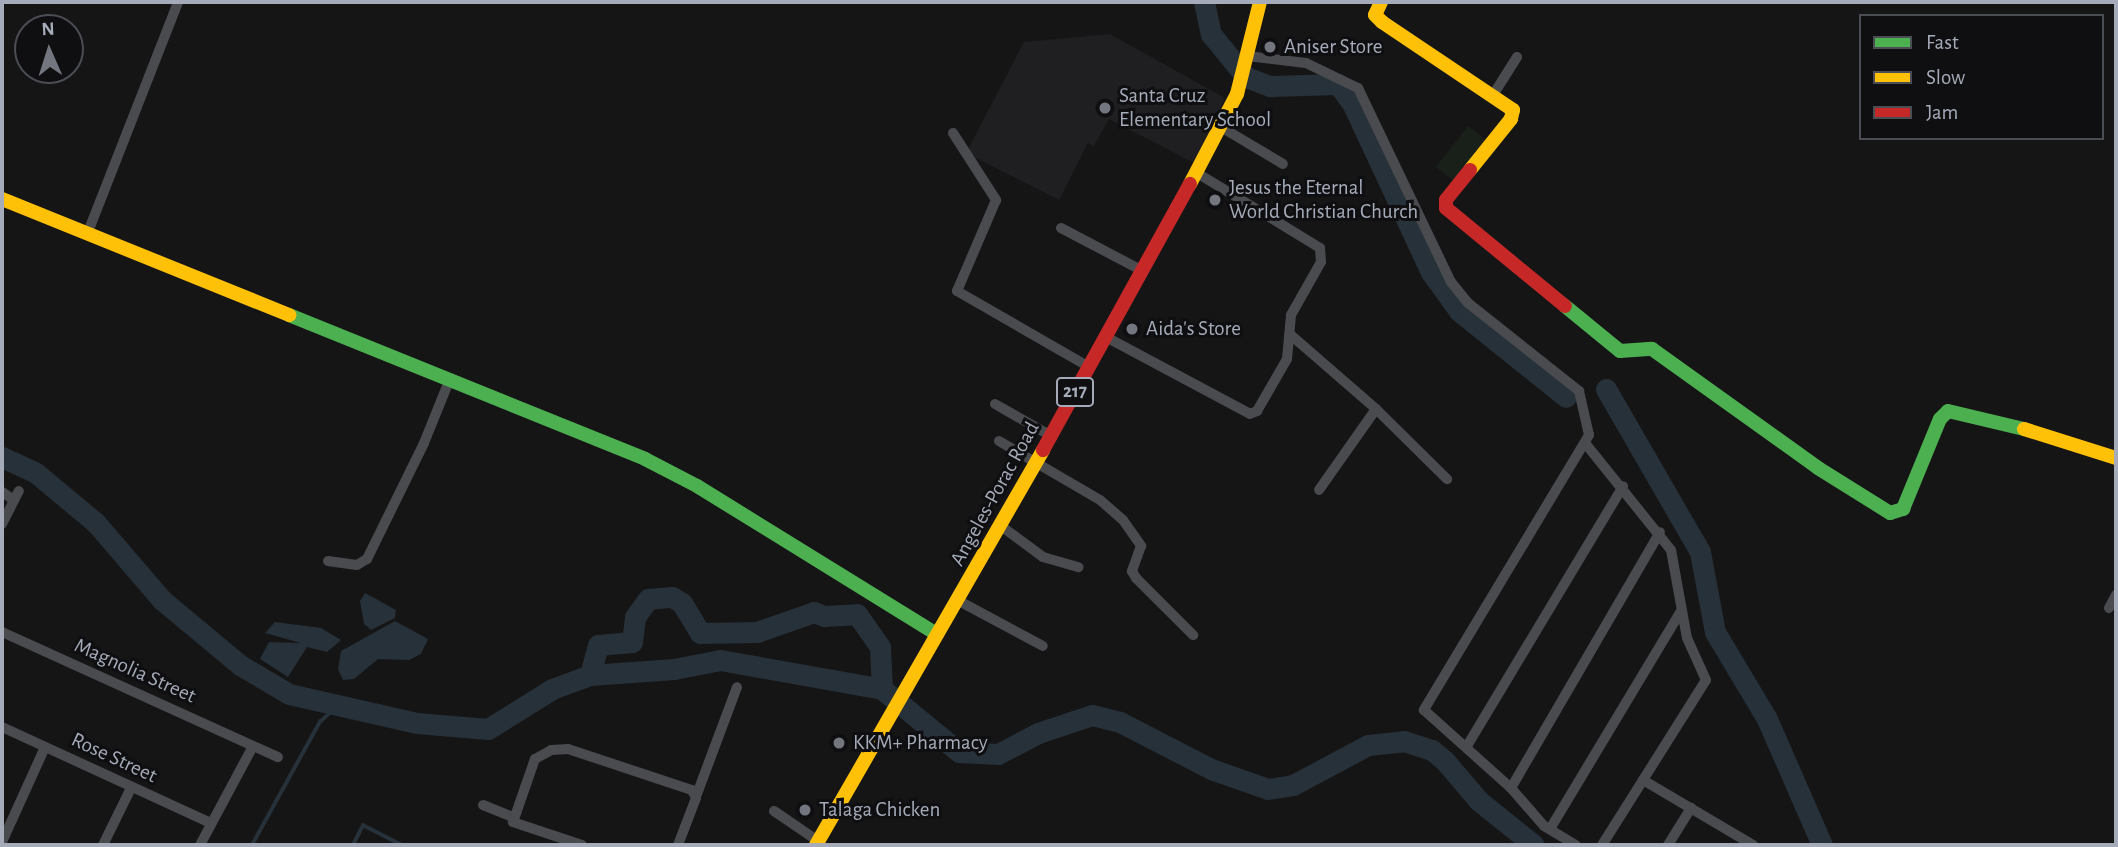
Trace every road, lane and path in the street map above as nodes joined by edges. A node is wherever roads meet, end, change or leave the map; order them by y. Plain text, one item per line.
1 (178, 2) edge
2 (1260, 2) edge
3 (1381, 2) edge
4 (1517, 57) dead end
5 (1246, 60) junction
6 (1493, 95) junction
7 (1221, 127) junction
8 (953, 133) dead end
9 (1283, 163) dead end
10 (1197, 173) junction
11 (2, 199) edge
12 (1061, 228) dead end
13 (88, 232) junction
14 (1143, 271) junction
15 (1292, 336) junction
16 (1106, 337) junction
17 (1089, 367) junction
18 (449, 381) junction
19 (995, 404) dead end
20 (1376, 409) junction
21 (1051, 436) junction
22 (999, 442) dead end
23 (1585, 443) junction
24 (2116, 458) edge
25 (1036, 463) junction
26 (1447, 479) dead end
27 (1623, 486) junction
28 (1320, 490) dead end
29 (2, 492) edge
30 (2, 524) edge
31 (1001, 526) junction
32 (1660, 532) junction
33 (328, 562) dead end
34 (1079, 567) dead end
35 (2116, 595) edge
36 (959, 601) junction
37 (2109, 608) dead end
38 (1681, 611) junction
39 (2, 632) edge
40 (937, 634) junction
41 (1193, 635) dead end
42 (1043, 646) dead end
43 (737, 687) dead end
44 (2, 727) edge
45 (253, 746) junction
46 (1467, 746) junction
47 (45, 747) junction
48 (278, 757) dead end
49 (1643, 780) junction
50 (131, 788) junction
51 (1511, 788) junction
52 (697, 794) junction
53 (483, 805) dead end
54 (1691, 808) junction
55 (774, 811) dead end
56 (7, 817) edge
57 (512, 819) junction
58 (211, 822) junction
59 (1550, 829) junction
60 (1735, 841) edge
61 (2, 842) edge
62 (817, 843) edge
63 (103, 845) edge
64 (200, 845) edge
65 (582, 845) edge
66 (678, 845) edge
67 (1576, 845) edge
68 (1602, 845) edge
69 (1668, 845) edge
70 (1753, 845) edge

1 - 13 street
2 - 5 street, Angeles-Porac Road / 217
3 - 6 street
4 - 6 street
5 - 7 street, Angeles-Porac Road / 217
5 - 23 street
6 - 24 street
7 - 9 street
7 - 10 street, Angeles-Porac Road / 217
8 - 17 street
10 - 14 street, Angeles-Porac Road / 217
10 - 15 street
11 - 13 street
12 - 14 street
13 - 18 street
14 - 16 street, Angeles-Porac Road / 217
15 - 16 street
15 - 20 street
16 - 17 street, Angeles-Porac Road / 217
17 - 21 street, Angeles-Porac Road / 217
18 - 33 street
18 - 40 street
19 - 21 street
20 - 26 street
20 - 28 street
21 - 25 street, Angeles-Porac Road / 217
22 - 25 street
23 - 27 street
23 - 46 street
25 - 31 street, Angeles-Porac Road / 217
25 - 41 street
27 - 32 street
27 - 46 street
29 - 30 street
31 - 34 street
31 - 36 street, Angeles-Porac Road / 217
32 - 38 street
32 - 51 street
35 - 37 street
36 - 40 street, Angeles-Porac Road / 217
36 - 42 street
38 - 49 street
38 - 59 street
39 - 45 street, Magnolia Street
40 - 62 street, Angeles-Porac Road / 217
43 - 52 street
44 - 47 street, Rose Street
45 - 48 street, Magnolia Street
45 - 58 street
46 - 51 street
47 - 50 street, Rose Street
47 - 56 street
49 - 54 street
49 - 68 street
50 - 58 street, Rose Street
50 - 63 street
51 - 59 street
52 - 57 street
52 - 66 street
53 - 57 street
54 - 60 street
54 - 69 street
55 - 62 street
56 - 61 street
57 - 65 street
58 - 64 street
59 - 67 street
60 - 70 street

